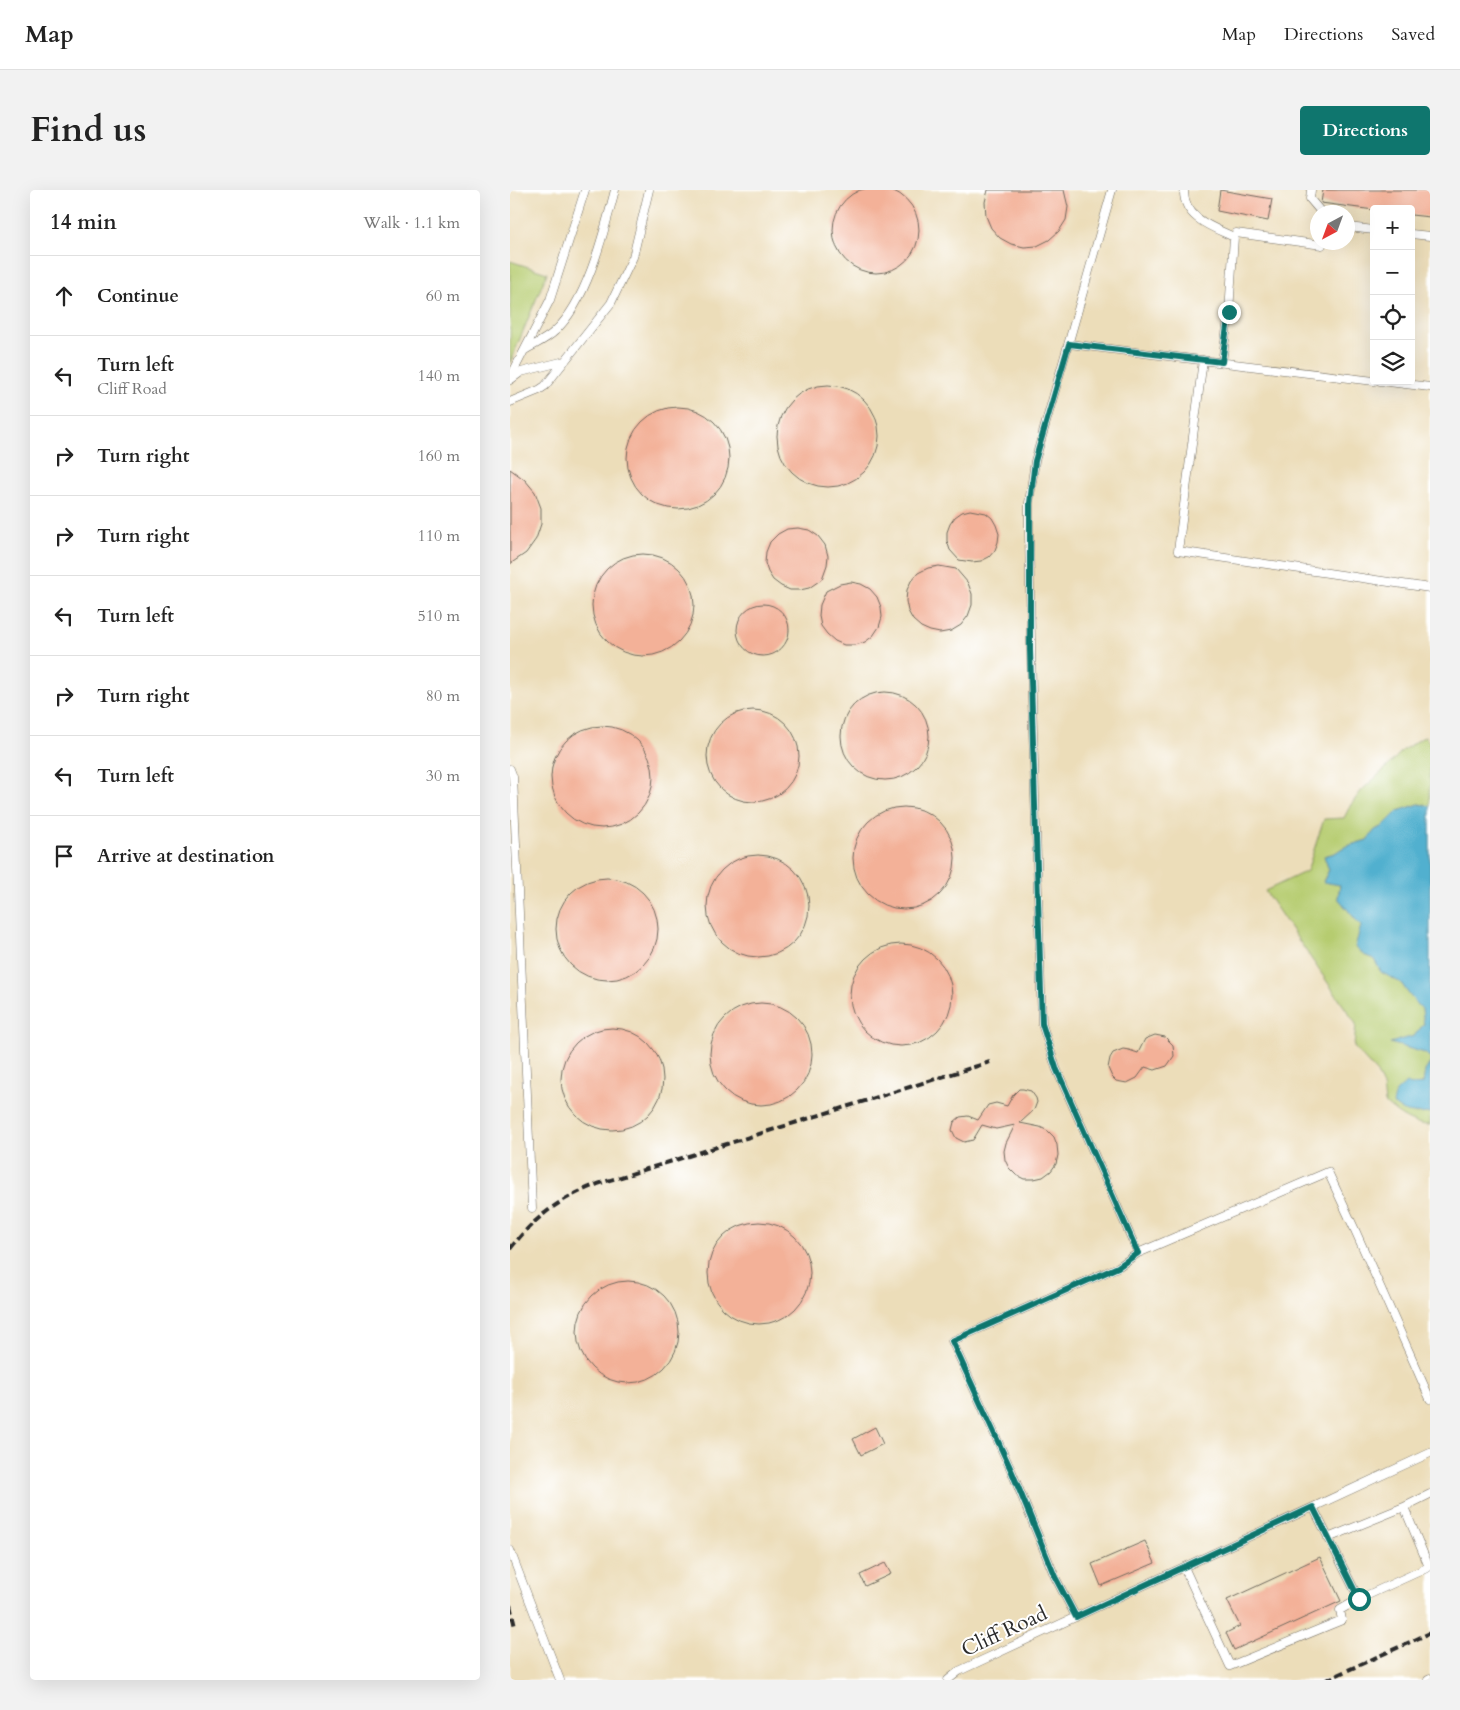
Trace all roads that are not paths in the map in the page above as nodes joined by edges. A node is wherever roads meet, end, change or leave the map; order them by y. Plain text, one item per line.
1 (585, 190) edge
2 (615, 190) edge
3 (648, 190) edge
4 (1112, 190) edge
5 (1184, 190) edge
6 (1311, 190) edge
7 (1315, 205) edge
8 (1355, 228) edge
9 (1370, 230) edge
10 (1415, 234) edge
11 (1430, 236) edge
12 (1234, 237) junction
13 (1310, 243) edge
14 (1069, 344) junction
15 (524, 350) junction
16 (1203, 360) junction
17 (565, 361) junction
18 (1222, 362) junction
19 (510, 379) edge
20 (1370, 380) edge
21 (1413, 385) edge
22 (1430, 387) edge
23 (510, 402) edge
24 (1430, 588) edge
25 (510, 769) edge
26 (532, 1208) dead end
27 (1138, 1253) junction
28 (1430, 1399) edge
29 (1430, 1453) edge
30 (1430, 1494) edge
31 (1313, 1507) junction
32 (1404, 1507) junction
33 (1328, 1538) junction
34 (510, 1550) edge
35 (1184, 1567) junction
36 (1359, 1599) junction
37 (1076, 1617) junction
38 (560, 1680) edge
39 (948, 1680) edge

1 - 15 lane
2 - 15 lane
3 - 17 lane
4 - 14 lane
5 - 12 lane
6 - 7 lane
8 - 9 lane
10 - 11 lane
12 - 13 lane
12 - 18 lane
14 - 16 lane
14 - 27 lane
15 - 19 lane
16 - 18 lane
16 - 24 lane
17 - 19 lane
17 - 23 lane
18 - 20 lane
21 - 22 lane
25 - 26 lane
27 - 28 lane
27 - 37 lane
29 - 31 lane, Cliff Road
30 - 32 lane
31 - 33 lane
31 - 35 lane, Cliff Road
32 - 33 lane
32 - 36 lane
33 - 36 lane
34 - 38 lane
35 - 36 lane
35 - 37 lane, Cliff Road
37 - 39 lane, Cliff Road

